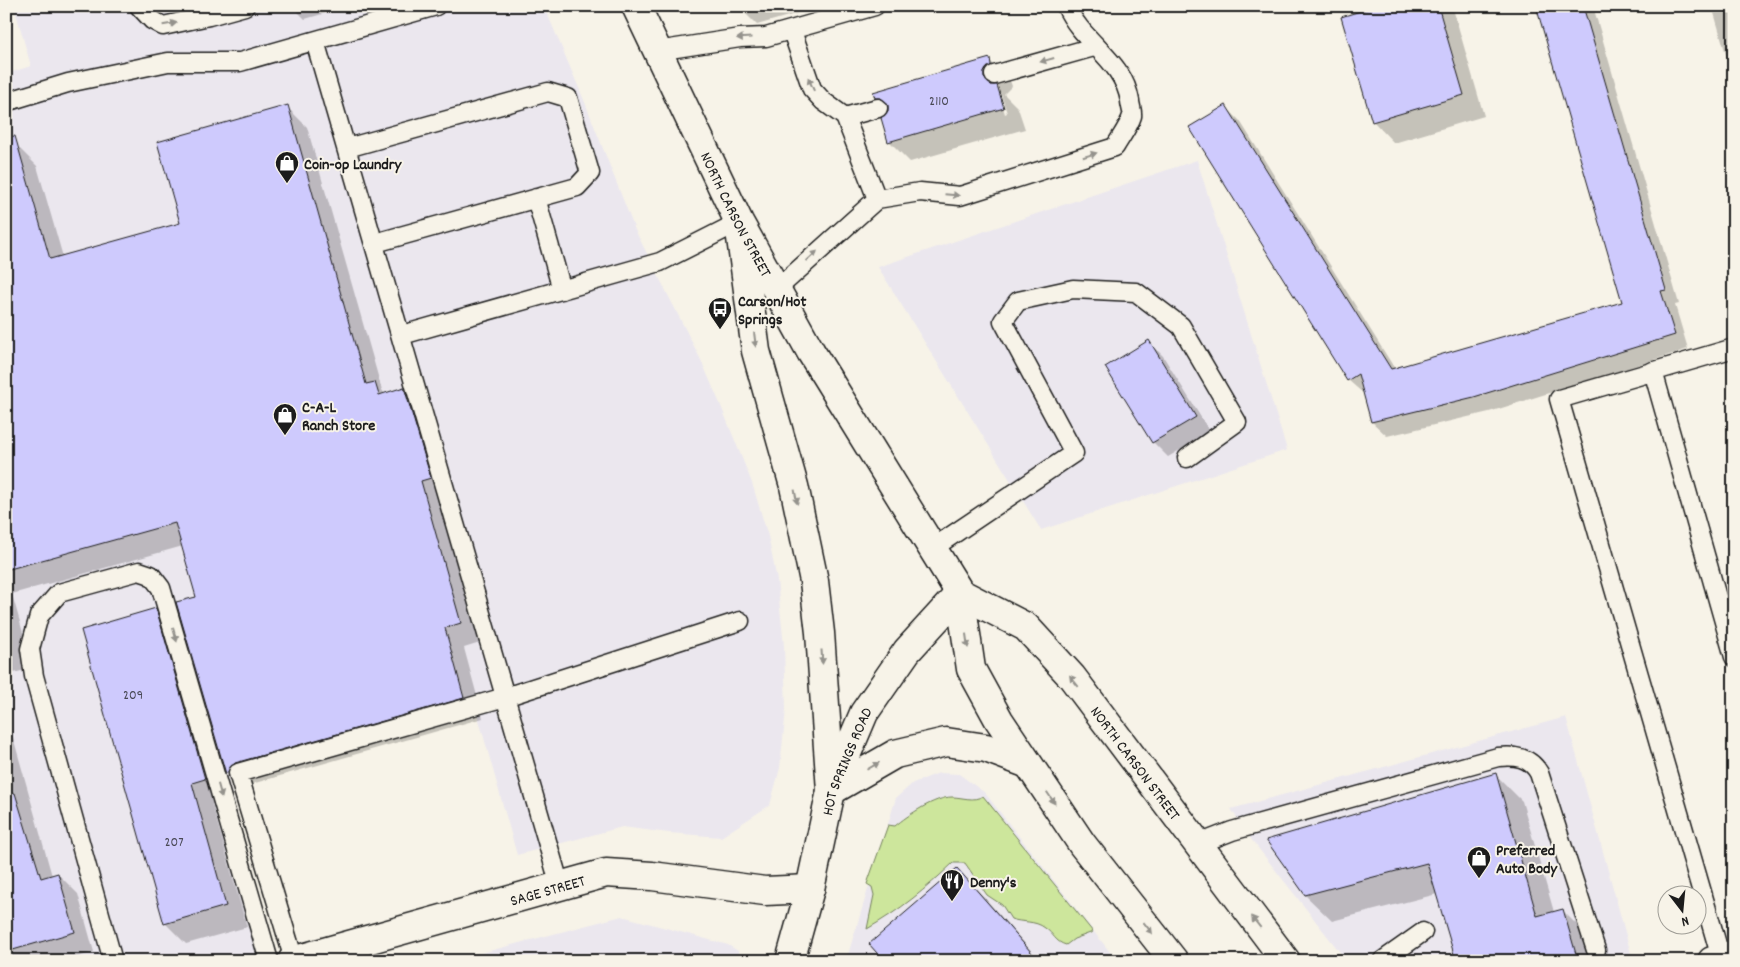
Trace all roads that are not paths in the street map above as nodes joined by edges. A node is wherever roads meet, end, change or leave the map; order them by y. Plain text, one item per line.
1 (139, 6) edge
2 (245, 6) edge
3 (436, 6) edge
4 (636, 6) edge
5 (875, 6) edge
6 (1066, 6) edge
7 (204, 11) edge
8 (792, 31) junction
9 (315, 41) junction
10 (1094, 47) junction
11 (657, 51) junction
12 (994, 75) dead end
13 (6, 102) edge
14 (878, 108) dead end
15 (845, 117) junction
16 (346, 148) junction
17 (536, 198) junction
18 (877, 199) junction
19 (740, 222) junction
20 (375, 243) junction
21 (562, 290) junction
22 (777, 290) junction
23 (402, 335) junction
24 (1734, 348) edge
25 (1653, 371) junction
26 (1187, 458) dead end
27 (933, 548) junction
28 (960, 593) junction
29 (740, 621) dead end
30 (1734, 657) edge
31 (506, 697) junction
32 (1028, 764) junction
33 (831, 791) junction
34 (1196, 845) junction
35 (560, 886) junction
36 (810, 889) junction
37 (1423, 932) dead end
38 (1596, 950) dead end
39 (1722, 958) edge
40 (293, 960) edge
41 (114, 961) edge
42 (269, 961) edge
43 (790, 961) edge
44 (1174, 961) edge
45 (1286, 961) edge
46 (1382, 961) edge

1 -> 7 lane
2 - 7 lane
3 - 9 lane
4 - 11 main road, NORTH CARSON STREET
5 - 8 lane
6 - 10 lane
8 -> 11 lane
15 -> 8 lane
9 - 13 lane
9 - 16 lane
10 -> 12 lane
18 -> 10 lane
11 - 19 main road, NORTH CARSON STREET
14 - 15 lane
15 - 18 lane
16 - 17 lane
16 - 20 lane
17 - 20 lane
17 - 21 lane
22 -> 18 lane
19 - 21 lane
19 - 22 main road, NORTH CARSON STREET
19 -> 33 main road
20 - 23 lane
21 - 23 lane
22 - 27 main road, NORTH CARSON STREET
23 - 31 lane
24 - 25 lane
25 - 30 lane
25 - 39 lane
26 - 27 lane
27 - 28 main road, NORTH CARSON STREET
28 -> 32 main road, NORTH CARSON STREET
28 - 33 main road, HOT SPRINGS ROAD
34 -> 28 main road, NORTH CARSON STREET
29 - 31 lane
31 - 35 lane
31 - 40 lane
33 -> 32 main road
32 -> 44 main road, NORTH CARSON STREET
33 - 36 main road, HOT SPRINGS ROAD
34 - 38 lane
45 -> 34 main road, NORTH CARSON STREET
35 - 36 main road, SAGE STREET
35 - 40 main road, SAGE STREET
36 - 43 main road, HOT SPRINGS ROAD
37 - 46 lane
41 -> 42 lane

